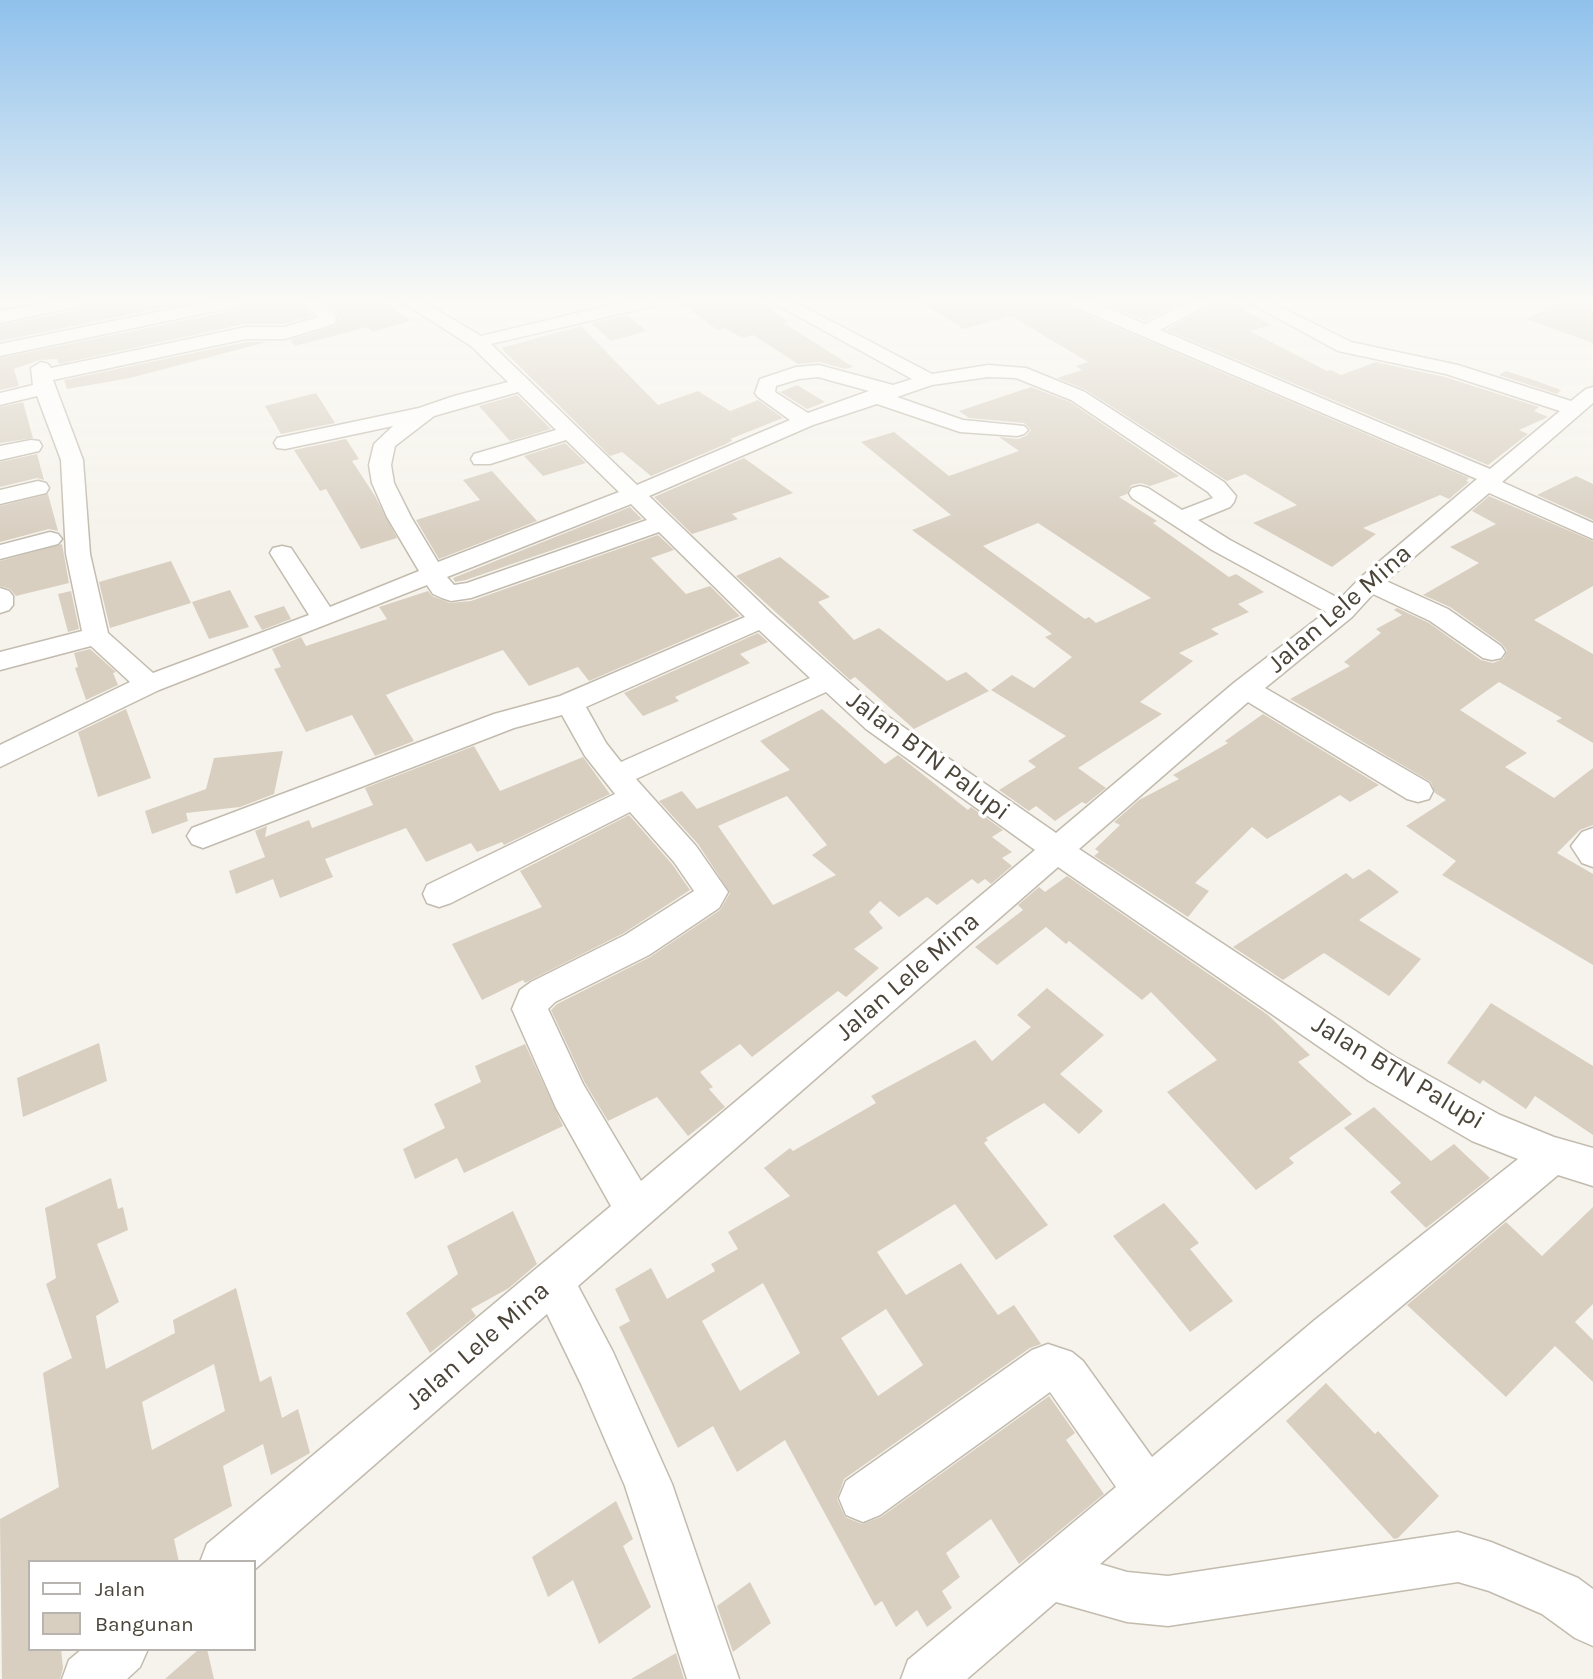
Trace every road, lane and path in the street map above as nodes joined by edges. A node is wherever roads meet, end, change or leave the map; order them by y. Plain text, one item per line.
1 (50, 380) edge
2 (517, 380) edge
3 (775, 380) edge
4 (845, 380) edge
5 (928, 380) edge
6 (1039, 380) edge
7 (1261, 380) edge
8 (1498, 380) edge
9 (43, 382) junction
10 (522, 385) junction
11 (882, 393) junction
12 (0, 398) edge
13 (1584, 401) edge
14 (427, 412) junction
15 (806, 421) junction
16 (1017, 430) dead end
17 (571, 432) junction
18 (285, 443) dead end
19 (31, 446) dead end
20 (0, 453) edge
21 (482, 459) dead end
22 (1490, 481) junction
23 (38, 488) dead end
24 (635, 494) junction
25 (1140, 494) dead end
26 (0, 497) edge
27 (1180, 519) junction
28 (664, 522) junction
29 (1593, 532) edge
30 (50, 539) dead end
31 (0, 552) edge
32 (282, 553) dead end
33 (430, 574) junction
34 (1369, 583) junction
35 (0, 596) edge
36 (0, 605) edge
37 (1343, 611) junction
38 (324, 618) junction
39 (762, 619) junction
40 (96, 636) junction
41 (1492, 652) dead end
42 (0, 661) edge
43 (829, 680) junction
44 (149, 684) junction
45 (1245, 688) junction
46 (570, 703) junction
47 (0, 757) edge
48 (625, 786) junction
49 (1418, 791) dead end
50 (203, 836) dead end
51 (1593, 840) edge
52 (1056, 850) junction
53 (1593, 855) edge
54 (439, 894) dead end
55 (1573, 1161) edge
56 (636, 1210) junction
57 (553, 1281) junction
58 (1147, 1491) junction
59 (863, 1498) dead end
60 (227, 1560) edge
61 (1049, 1574) junction
62 (1593, 1620) edge
63 (120, 1651) edge
64 (88, 1679) edge
65 (713, 1679) edge
66 (927, 1679) edge

1 - 9 street
2 - 10 street, Jalan BTN Palupi
3 - 15 street
4 - 11 street
5 - 11 street
6 - 27 street
7 - 22 street
8 - 13 street
9 - 12 street
9 - 40 street
10 - 14 street
10 - 17 street, Jalan BTN Palupi
11 - 15 street
11 - 16 street
13 - 22 street, Jalan Lele Mina
14 - 18 street
14 - 33 street
15 - 24 street
17 - 21 street
17 - 24 street, Jalan BTN Palupi
19 - 20 street
22 - 29 street
22 - 34 street, Jalan Lele Mina
23 - 26 street
24 - 28 street, Jalan BTN Palupi
24 - 33 street
25 - 27 street
27 - 37 street
28 - 33 street
28 - 39 street, Jalan BTN Palupi
30 - 31 street
32 - 38 street
33 - 38 street
34 - 37 street, Jalan Lele Mina
34 - 41 street
35 - 36 street
37 - 45 street, Jalan Lele Mina
38 - 44 street
39 - 43 street, Jalan BTN Palupi
39 - 46 street
40 - 42 street
40 - 44 street
43 - 48 street
43 - 52 street, Jalan BTN Palupi
44 - 47 street
45 - 49 street
45 - 52 street, Jalan Lele Mina
46 - 48 street
46 - 50 street
48 - 54 street
48 - 56 street
51 - 53 street
52 - 55 street, Jalan BTN Palupi
52 - 56 street, Jalan Lele Mina
55 - 58 street
56 - 57 street, Jalan Lele Mina
57 - 60 street, Jalan Lele Mina
57 - 65 street
58 - 59 street
58 - 61 street
61 - 62 street
61 - 66 street
63 - 64 street

